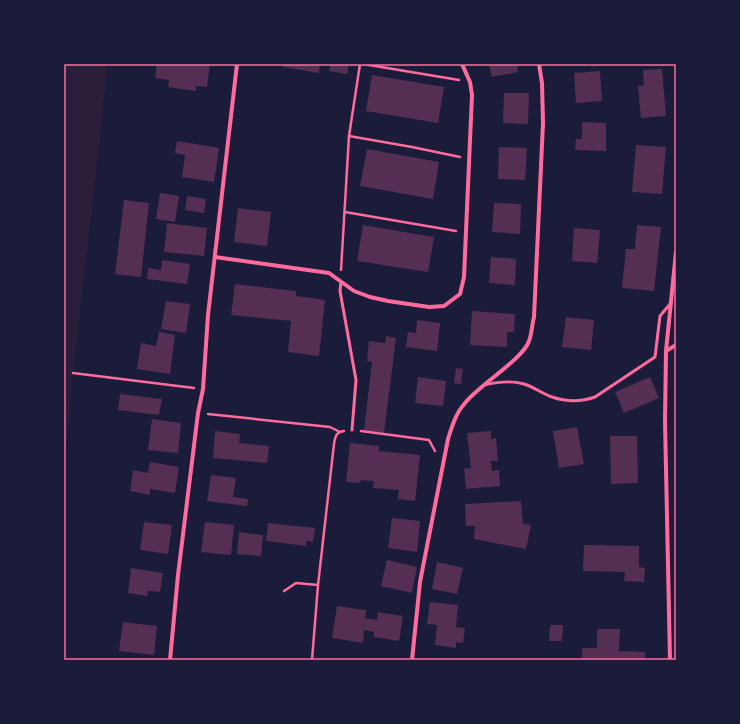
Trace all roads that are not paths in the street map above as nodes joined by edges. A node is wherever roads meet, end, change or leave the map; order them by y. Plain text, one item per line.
1 (237, 64) edge
2 (462, 64) edge
3 (539, 64) edge
4 (676, 252) edge
5 (215, 257) junction
6 (341, 280) junction
7 (670, 304) junction
8 (676, 345) edge
9 (666, 351) junction
10 (482, 386) junction
11 (352, 430) road end
12 (170, 660) edge
13 (412, 660) edge
14 (670, 660) edge

1 - 5 street
2 - 6 street
3 - 10 street
4 - 7 street
5 - 6 street
5 - 12 street
6 - 11 lane
7 - 9 street
7 - 10 lane
8 - 9 street
9 - 14 street
10 - 13 street

